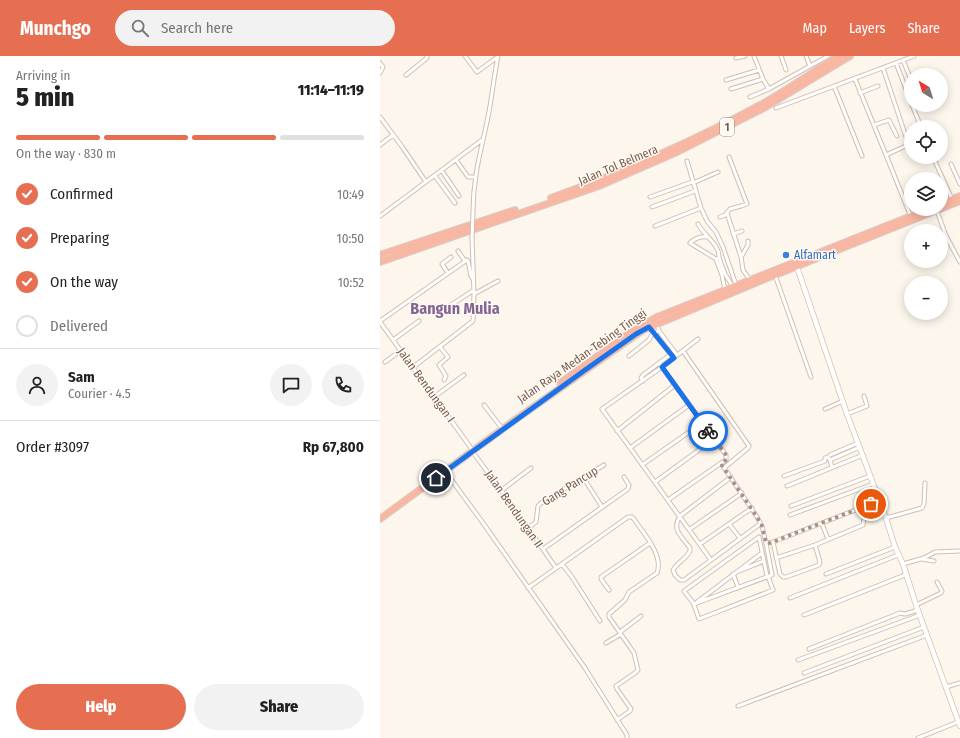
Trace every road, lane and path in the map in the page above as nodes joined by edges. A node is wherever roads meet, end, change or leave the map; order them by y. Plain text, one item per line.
1 (427, 56) edge
2 (465, 56) edge
3 (745, 56) edge
4 (754, 56) edge
5 (781, 56) edge
6 (806, 56) edge
7 (828, 56) edge
8 (839, 56) edge
9 (850, 56) edge
10 (914, 56) edge
11 (496, 58) edge
12 (736, 58) dead end
13 (903, 60) junction
14 (380, 63) edge
15 (896, 63) junction
16 (810, 66) junction
17 (883, 68) junction
18 (906, 68) edge
19 (759, 70) junction
20 (786, 70) dead end
21 (380, 73) edge
22 (406, 75) dead end
23 (763, 79) junction
24 (855, 79) junction
25 (726, 80) dead end
26 (904, 84) edge
27 (834, 86) junction
28 (878, 86) dead end
29 (731, 88) dead end
30 (769, 89) junction
31 (860, 93) junction
32 (750, 98) dead end
33 (776, 108) dead end
34 (380, 117) edge
35 (874, 125) junction
36 (393, 134) junction
37 (897, 136) dead end
38 (482, 140) junction
39 (380, 145) edge
40 (886, 155) junction
41 (862, 156) dead end
42 (729, 157) dead end
43 (456, 160) junction
44 (687, 161) dead end
45 (936, 164) edge
46 (951, 164) dead end
47 (442, 171) junction
48 (718, 172) dead end
49 (435, 176) junction
50 (475, 177) junction
51 (426, 182) junction
52 (693, 183) junction
53 (960, 184) edge
54 (695, 191) junction
55 (572, 193) junction
56 (459, 196) dead end
57 (960, 196) edge
58 (650, 197) dead end
59 (952, 199) junction
60 (948, 201) edge
61 (960, 201) edge
62 (455, 203) dead end
63 (948, 206) edge
64 (652, 207) dead end
65 (701, 208) junction
66 (727, 213) junction
67 (380, 216) edge
68 (924, 216) edge
69 (939, 216) edge
70 (720, 217) dead end
71 (911, 217) joint
72 (698, 224) dead end
73 (654, 226) dead end
74 (742, 231) dead end
75 (733, 234) junction
76 (706, 236) junction
77 (748, 241) dead end
78 (458, 251) dead end
79 (380, 255) edge
80 (451, 257) dead end
81 (741, 257) junction
82 (717, 259) junction
83 (465, 261) junction
84 (380, 262) edge
85 (960, 262) edge
86 (797, 266) junction
87 (448, 273) junction
88 (723, 275) junction
89 (775, 275) junction
90 (473, 279) junction
91 (750, 280) junction
92 (498, 281) dead end
93 (734, 286) junction
94 (725, 290) junction
95 (474, 292) junction
96 (710, 299) junction
97 (702, 302) junction
98 (451, 305) dead end
99 (420, 321) dead end
100 (380, 322) edge
101 (657, 324) junction
102 (381, 327) edge
103 (649, 327) junction
104 (659, 331) junction
105 (654, 333) junction
106 (393, 340) junction
107 (698, 340) dead end
108 (440, 347) junction
109 (400, 351) junction
110 (683, 351) junction
111 (670, 354) junction
112 (677, 355) junction
113 (629, 356) dead end
114 (674, 358) junction
115 (385, 362) dead end
116 (659, 363) junction
117 (662, 367) junction
118 (412, 368) junction
119 (464, 375) dead end
120 (811, 377) dead end
121 (444, 380) dead end
122 (643, 381) junction
123 (675, 385) junction
124 (864, 396) dead end
125 (434, 397) junction
126 (843, 401) junction
127 (484, 405) dead end
128 (689, 405) junction
129 (824, 409) dead end
130 (847, 414) junction
131 (702, 422) junction
132 (501, 427) junction
133 (617, 431) junction
134 (714, 440) junction
135 (859, 445) junction
136 (630, 448) junction
137 (472, 450) junction
138 (830, 455) dead end
139 (863, 455) junction
140 (830, 460) junction
141 (721, 464) junction
142 (604, 465) dead end
143 (642, 465) junction
144 (832, 467) junction
145 (531, 468) dead end
146 (724, 468) junction
147 (445, 471) junction
148 (784, 476) dead end
149 (870, 476) junction
150 (583, 477) junction
151 (624, 477) dead end
152 (731, 477) junction
153 (655, 482) junction
154 (925, 483) dead end
155 (873, 484) junction
156 (787, 486) dead end
157 (502, 490) junction
158 (742, 493) junction
159 (668, 500) junction
160 (791, 506) dead end
161 (602, 507) junction
162 (752, 508) junction
163 (790, 514) dead end
164 (380, 516) edge
165 (680, 516) junction
166 (886, 518) junction
167 (380, 519) edge
168 (729, 524) junction
169 (822, 524) junction
170 (761, 525) junction
171 (528, 528) junction
172 (690, 529) junction
173 (740, 538) junction
174 (828, 539) junction
175 (772, 542) junction
176 (650, 543) junction
177 (766, 543) junction
178 (700, 544) junction
179 (815, 545) junction
180 (895, 547) junction
181 (543, 549) junction
182 (960, 551) edge
183 (762, 552) junction
184 (898, 555) junction
185 (776, 558) junction
186 (922, 558) junction
187 (711, 560) junction
188 (764, 561) junction
189 (934, 561) dead end
190 (562, 564) junction
191 (903, 564) junction
192 (556, 568) junction
193 (734, 573) junction
194 (826, 574) dead end
195 (905, 574) junction
196 (768, 576) junction
197 (937, 582) dead end
198 (738, 587) junction
199 (528, 588) junction
200 (609, 590) dead end
201 (790, 598) dead end
202 (694, 605) junction
203 (916, 605) junction
204 (919, 613) junction
205 (804, 615) dead end
206 (641, 616) dead end
207 (600, 621) dead end
208 (924, 627) junction
209 (620, 633) junction
210 (928, 635) junction
211 (606, 643) dead end
212 (809, 649) dead end
213 (798, 660) dead end
214 (804, 673) dead end
215 (960, 683) edge
216 (946, 687) junction
217 (738, 706) dead end
218 (958, 713) edge
219 (617, 720) junction
220 (959, 724) edge
221 (627, 738) edge
222 (918, 738) edge

1 - 22 street
2 - 11 street
3 - 12 street
4 - 19 street
5 - 20 street
6 - 16 street
7 - 16 street
8 - 55 highway, Jalan Tol Belmera / 1
9 - 55 highway, Jalan Tol Belmera / 1
10 - 13 street
11 - 38 street
13 - 15 street
13 - 18 street
14 - 21 street
15 - 17 street
15 - 26 street
16 - 30 street
17 - 24 street
17 - 40 street
19 - 23 street
19 - 25 street
23 - 29 street
23 - 30 street
24 - 27 street
24 - 31 street
27 - 33 street
27 - 41 street
28 - 31 street
30 - 32 street
31 - 35 street
34 - 36 street
35 - 37 street
35 - 40 street
36 - 39 street
36 - 51 street
38 - 43 street
38 - 50 street
40 - 71 street
42 - 66 street
43 - 47 street
43 - 50 street
44 - 52 street
45 - 59 street
46 - 53 street
47 - 49 street
47 - 56 street
48 - 52 street
49 - 51 street
49 - 62 street
50 - 90 street, bridge
51 - 67 street
52 - 54 street
52 - 58 street
54 - 64 street
54 - 65 street
55 - 79 highway, Jalan Tol Belmera / 1
55 - 84 highway, Jalan Tol Belmera / 1
57 - 59 highway
59 - 60 highway
61 - 63 highway, Jalan Raya Medan-Tebing Tinggi
65 - 73 street
65 - 93 street
66 - 70 street
66 - 75 street
68 - 86 highway, Jalan Raya Medan-Tebing Tinggi
69 - 85 street
71 - 91 highway, Jalan Raya Medan-Tebing Tinggi
72 - 76 street
74 - 75 street
75 - 81 street
76 - 82 street
76 - 82 street
77 - 81 street
78 - 83 street
80 - 87 street
81 - 91 street
82 - 88 street
83 - 87 street
83 - 90 street
86 - 89 highway, Jalan Raya Medan-Tebing Tinggi
86 - 126 main road
87 - 100 street
88 - 93 street
88 - 94 street
89 - 96 highway, Jalan Raya Medan-Tebing Tinggi
89 - 120 street
90 - 95 street
91 - 93 highway, Jalan Raya Medan-Tebing Tinggi
92 - 95 street
93 - 94 highway, Jalan Raya Medan-Tebing Tinggi
94 - 96 highway, Jalan Raya Medan-Tebing Tinggi
95 - 98 street
95 - 108 street
96 - 97 highway, Jalan Raya Medan-Tebing Tinggi
97 - 101 highway, Jalan Raya Medan-Tebing Tinggi
97 - 132 highway, Jalan Raya Medan-Tebing Tinggi
99 - 106 street
100 - 102 street, Jalan Bendungan I
101 - 103 highway, Jalan Raya Medan-Tebing Tinggi
101 - 104 street
102 - 106 street, Jalan Bendungan I
103 - 105 street
103 - 137 highway, Jalan Raya Medan-Tebing Tinggi
104 - 105 street
104 - 112 street
105 - 111 street
105 - 113 street
106 - 109 street, Jalan Bendungan I
107 - 110 street
108 - 118 street
108 - 121 street
109 - 115 street
109 - 118 street, Jalan Bendungan I
110 - 112 street
110 - 146 street
111 - 114 street
111 - 116 street
112 - 114 street
114 - 117 street
116 - 117 street
116 - 122 street
117 - 122 street
117 - 123 street
118 - 125 street, Jalan Bendungan I
119 - 125 street
122 - 133 street
123 - 128 street
123 - 133 street
124 - 130 street
125 - 137 street, Jalan Bendungan I
126 - 129 street
126 - 130 main road
127 - 132 street
128 - 131 street
128 - 136 street
130 - 135 main road
131 - 134 street
131 - 143 street
132 - 137 highway, Jalan Raya Medan-Tebing Tinggi
133 - 136 street
134 - 141 street
134 - 153 street
135 - 138 street
135 - 139 main road
135 - 140 street
136 - 143 street
137 - 147 highway, Jalan Raya Medan-Tebing Tinggi
137 - 157 street, Jalan Bendungan II
137 - 164 highway, Jalan Raya Medan-Tebing Tinggi
139 - 144 street
139 - 149 main road
140 - 144 street
140 - 148 street
141 - 146 street
141 - 159 street
142 - 150 street, Gang Pancup
143 - 153 street
144 - 156 street
145 - 157 street
146 - 152 street
147 - 167 highway, Jalan Raya Medan-Tebing Tinggi
147 - 199 street
149 - 155 main road
149 - 160 street
150 - 161 street
150 - 171 street, Gang Pancup
151 - 161 street
152 - 158 street
152 - 165 street
153 - 159 street
154 - 166 street
155 - 163 street
155 - 166 main road
157 - 171 street, Jalan Bendungan II
158 - 162 street
158 - 172 street
159 - 165 street
161 - 181 street
162 - 168 street
162 - 170 street
165 - 172 street
165 - 187 street
166 - 180 main road
168 - 173 street
168 - 178 street
169 - 174 street
169 - 174 street
169 - 175 street
170 - 173 street
170 - 177 street
171 - 181 street, Jalan Bendungan II
172 - 178 street
173 - 187 street
174 - 179 street
175 - 177 street
175 - 185 street
176 - 190 street
176 - 200 street
176 - 209 street
177 - 196 street
178 - 187 street
179 - 185 street
179 - 185 street
180 - 184 main road
180 - 194 street
181 - 192 street, Jalan Bendungan II
182 - 186 street
183 - 188 street
183 - 193 street
183 - 202 street
184 - 191 main road
184 - 201 street
186 - 189 street
186 - 191 street
188 - 193 street
188 - 196 street
190 - 192 street
190 - 207 street
191 - 195 main road
192 - 199 street
193 - 198 street
193 - 202 street
195 - 203 main road
195 - 205 street
196 - 198 street
196 - 202 street
197 - 203 street
198 - 202 street
199 - 219 street
203 - 204 main road
204 - 208 main road
204 - 212 street
204 - 213 street
206 - 209 street
208 - 210 main road
208 - 214 street
209 - 211 street
209 - 219 street
210 - 216 main road
210 - 217 street
215 - 216 street
216 - 218 main road
218 - 220 main road
219 - 221 street
220 - 222 street

